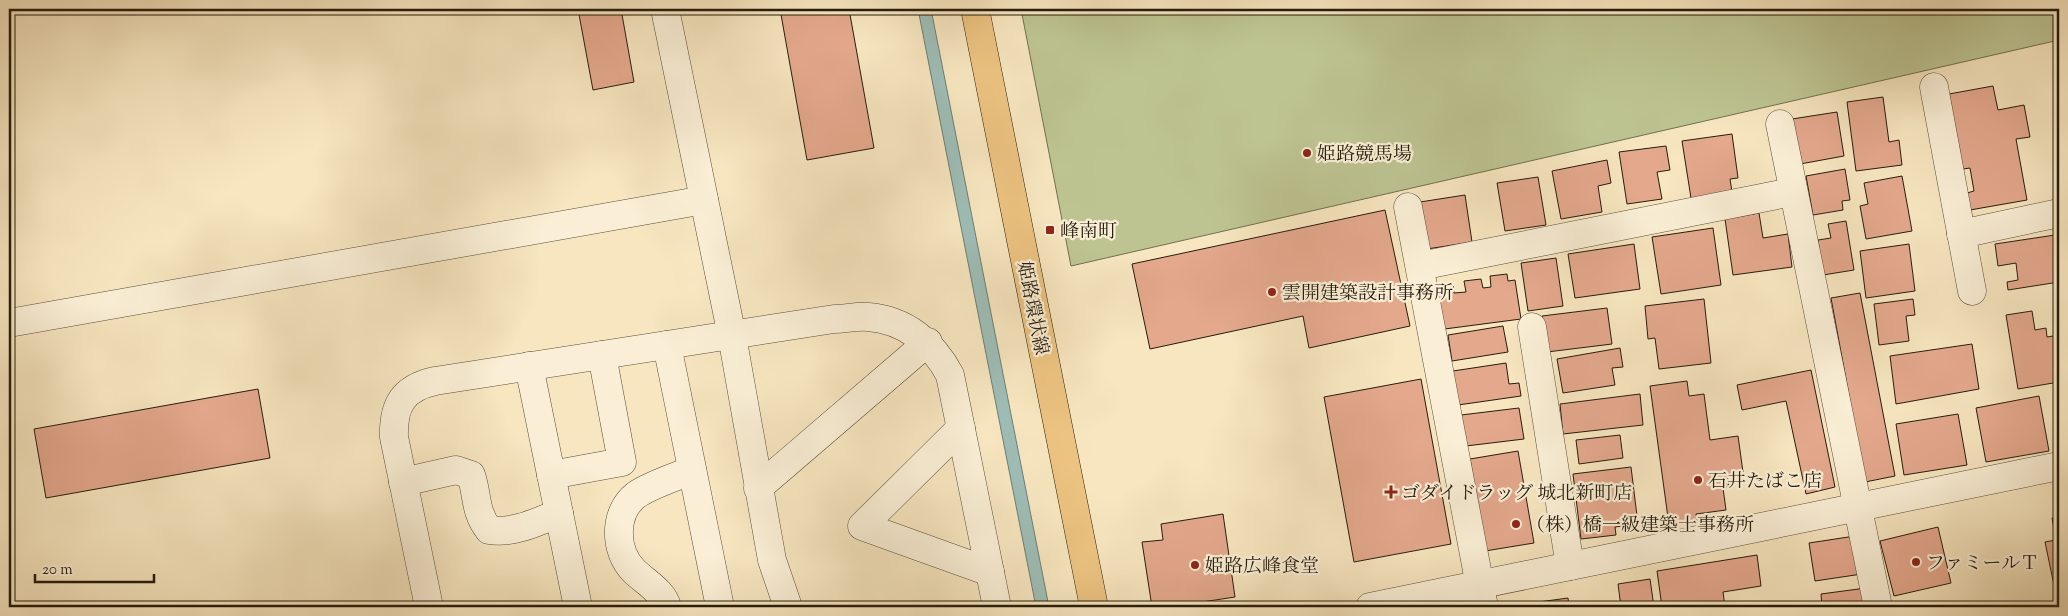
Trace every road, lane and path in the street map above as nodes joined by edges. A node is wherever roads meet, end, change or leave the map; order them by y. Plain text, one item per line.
1 (665, 9) edge
2 (975, 9) edge
3 (1934, 87) dead end
4 (1780, 124) dead end
5 (1792, 192) junction
6 (704, 200) junction
7 (1408, 207) dead end
8 (2059, 213) edge
9 (1961, 234) junction
10 (1420, 266) junction
11 (1972, 291) dead end
12 (9, 323) edge
13 (1532, 327) dead end
14 (732, 336) junction
15 (928, 342) junction
16 (667, 345) junction
17 (602, 355) junction
18 (530, 366) junction
19 (962, 428) junction
20 (2059, 466) edge
21 (692, 470) junction
22 (551, 475) junction
23 (403, 482) junction
24 (758, 488) junction
25 (1858, 507) junction
26 (560, 513) junction
27 (1570, 566) junction
28 (990, 572) junction
29 (1482, 596) edge
30 (429, 607) edge
31 (578, 607) edge
32 (667, 607) edge
33 (720, 607) edge
34 (788, 607) edge
35 (997, 607) edge
36 (1094, 607) edge
37 (1370, 607) edge
38 (1878, 607) edge

1 - 6 street
2 - 36 main road, 姫路環状線
3 - 9 street
4 - 5 street
5 - 10 street
5 - 25 street
6 - 12 street
6 - 14 street
7 - 10 street
8 - 9 street
9 - 11 street
10 - 29 street
13 - 27 street
14 - 15 street
14 - 16 street
14 - 24 street
15 - 19 street
15 - 24 street
16 - 17 street
16 - 21 street
17 - 18 street
17 - 22 street
18 - 22 street
18 - 23 street
19 - 28 street
19 - 28 street
20 - 25 street
21 - 32 street
21 - 33 street
22 - 26 street
23 - 26 street
23 - 30 street
24 - 34 street
25 - 27 street
25 - 38 street
26 - 31 street
27 - 29 street
28 - 35 street
29 - 37 street

